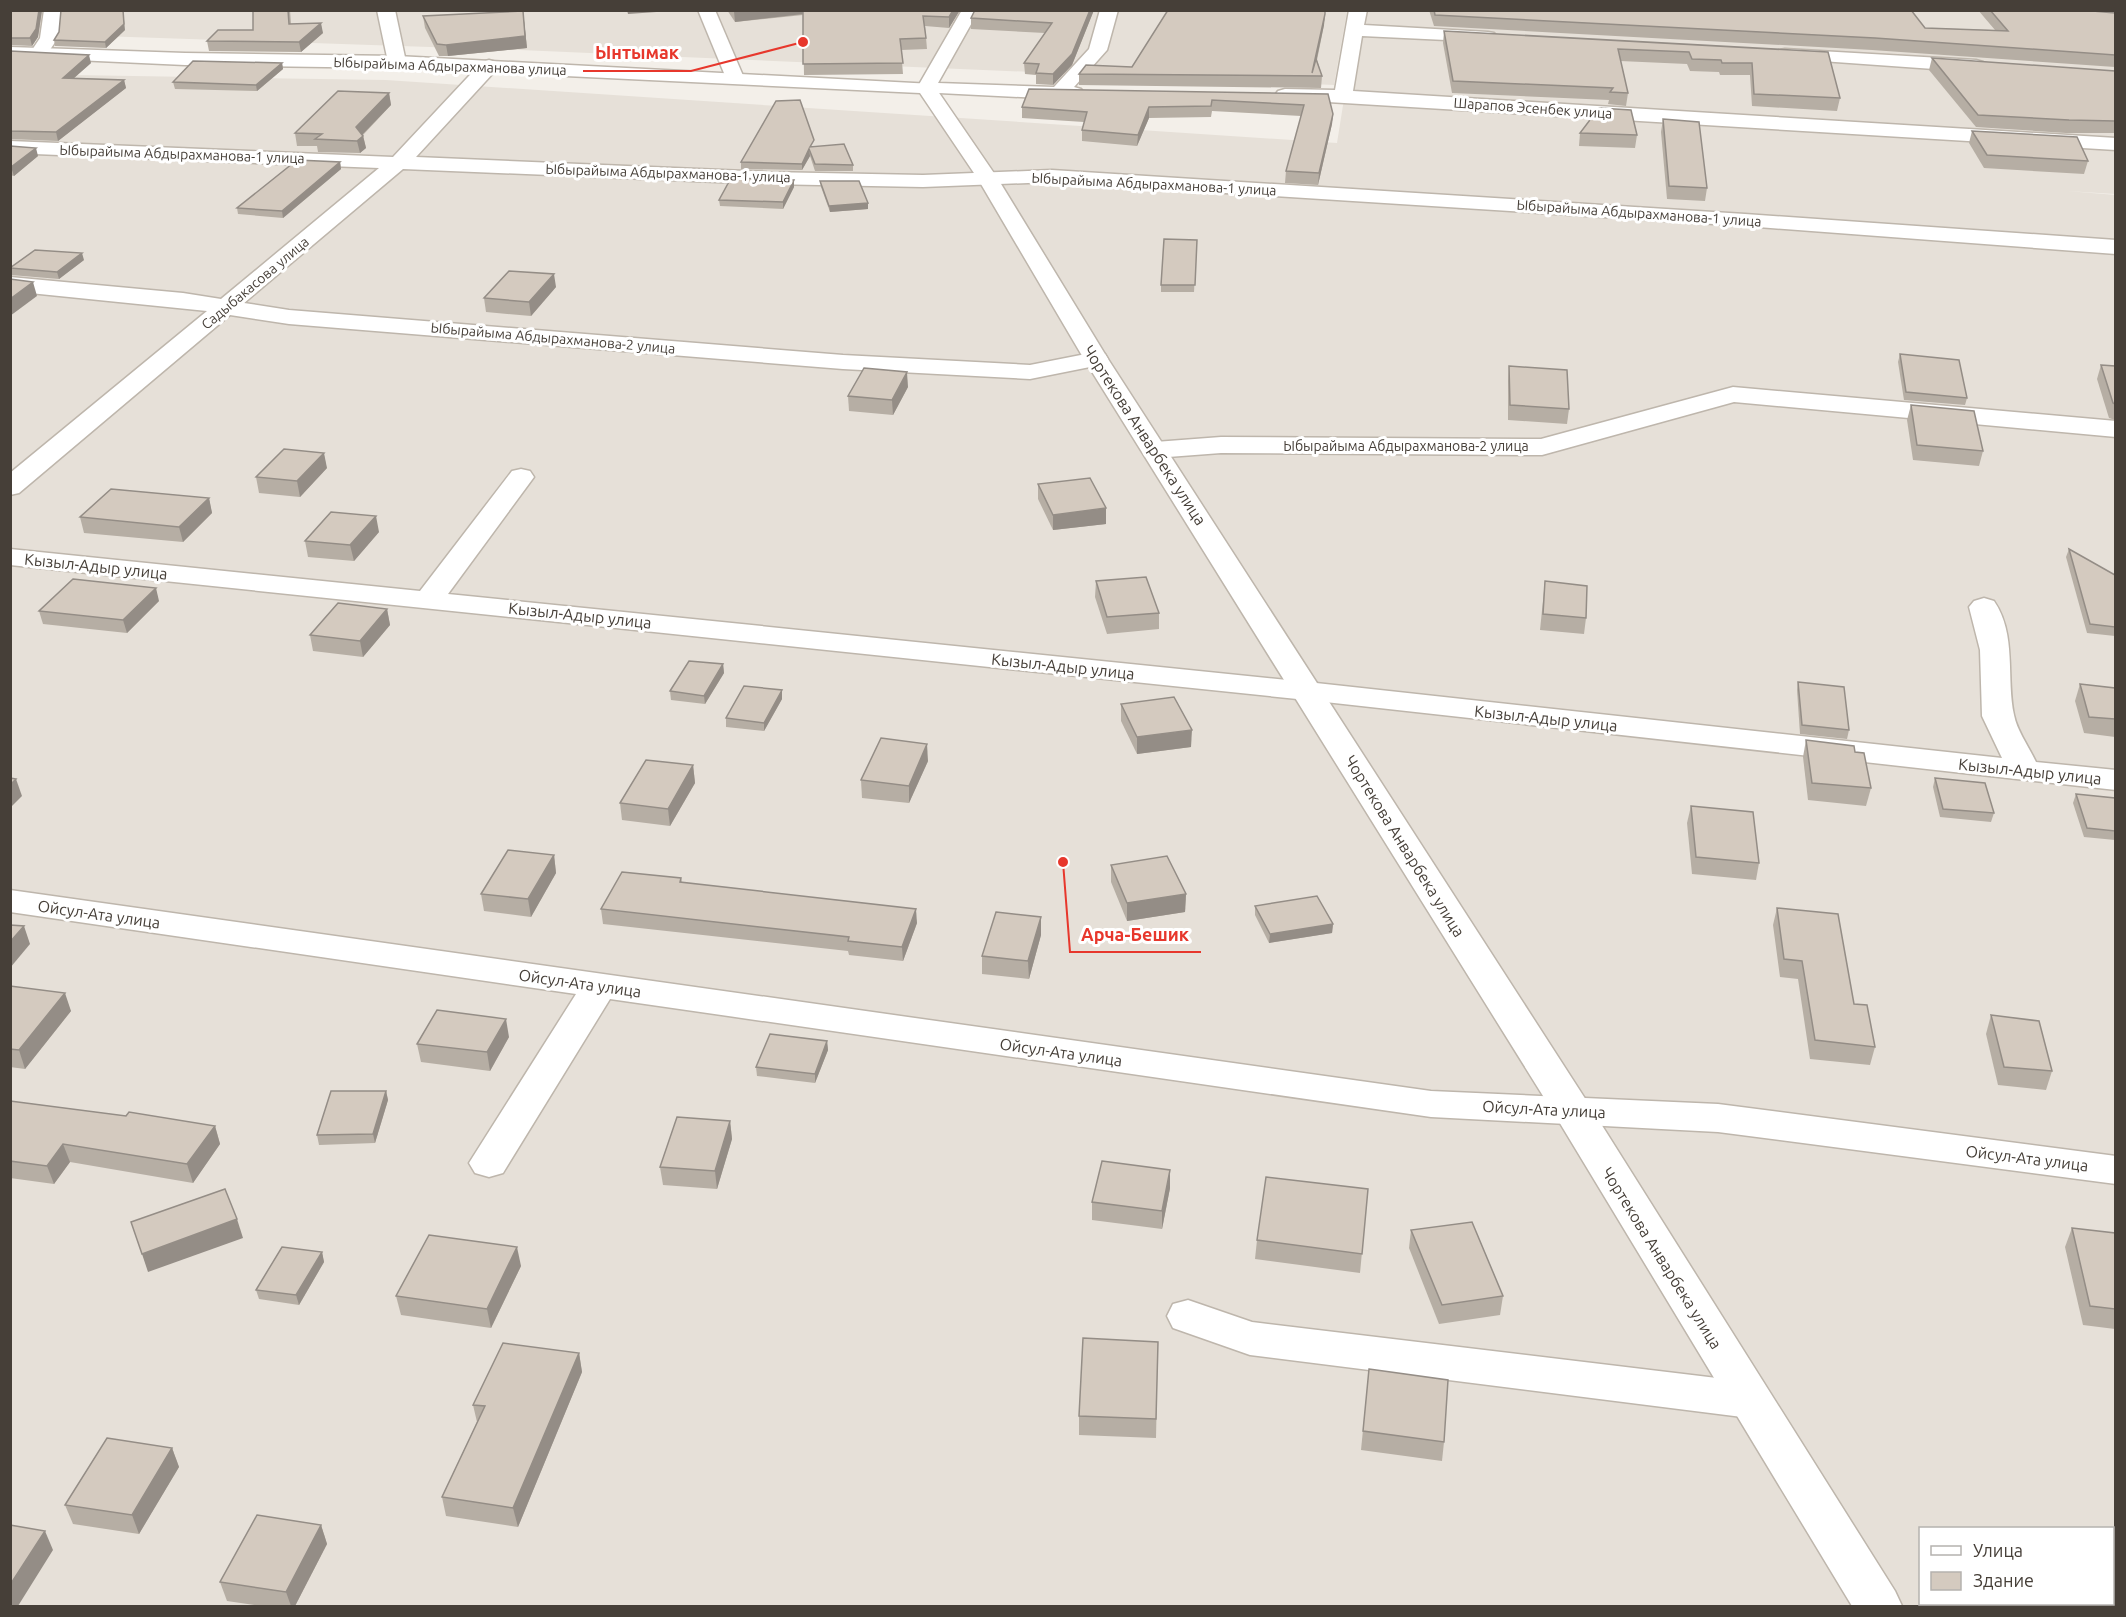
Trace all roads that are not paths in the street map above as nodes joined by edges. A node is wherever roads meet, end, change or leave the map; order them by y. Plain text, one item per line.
1 (53, 10) edge
2 (386, 10) edge
3 (706, 10) edge
4 (971, 10) edge
5 (1109, 10) edge
6 (1358, 10) edge
7 (1355, 30) junction
8 (1508, 38) edge
9 (10, 52) edge
10 (1767, 52) edge
11 (39, 53) junction
12 (397, 62) junction
13 (489, 66) junction
14 (1988, 66) edge
15 (735, 78) junction
16 (926, 88) junction
17 (1059, 93) junction
18 (1094, 93) edge
19 (1272, 95) edge
20 (1344, 96) junction
21 (2115, 144) edge
22 (10, 147) edge
23 (398, 162) junction
24 (988, 179) junction
25 (2115, 247) edge
26 (10, 284) edge
27 (227, 307) junction
28 (1096, 359) junction
29 (2115, 429) edge
30 (1155, 450) junction
31 (521, 477) dead end
32 (10, 487) edge
33 (10, 557) edge
34 (429, 599) junction
35 (1984, 607) dead end
36 (1307, 691) junction
37 (2024, 770) junction
38 (2115, 780) edge
39 (10, 901) edge
40 (599, 986) junction
41 (1572, 1110) junction
42 (489, 1163) dead end
43 (2115, 1170) edge
44 (1188, 1316) dead end
45 (1750, 1400) junction
46 (1878, 1606) edge

1 - 11 street
2 - 12 street
3 - 15 street
4 - 16 street
5 - 17 street
6 - 7 street
7 - 8 street
7 - 20 street
9 - 11 street, Ыбырайыма Абдырахманова улица
10 - 14 street
11 - 12 street, Ыбырайыма Абдырахманова улица
12 - 13 street, Ыбырайыма Абдырахманова улица
13 - 15 street, Ыбырайыма Абдырахманова улица
13 - 23 street, Садыбакасова улица
15 - 16 street, Ыбырайыма Абдырахманова улица
16 - 17 street
16 - 24 street, Чортекова Анварбека улица
17 - 18 street
19 - 20 street, Шарапов Эсенбек улица
20 - 21 street, Шарапов Эсенбек улица
22 - 23 street, Ыбырайыма Абдырахманова-1 улица
23 - 24 street, Ыбырайыма Абдырахманова-1 улица
23 - 27 street, Садыбакасова улица
24 - 25 street, Ыбырайыма Абдырахманова-1 улица
24 - 28 street, Чортекова Анварбека улица
26 - 27 street, Ыбырайыма Абдырахманова-2 улица
27 - 28 street, Ыбырайыма Абдырахманова-2 улица
27 - 32 street, Садыбакасова улица
28 - 30 street, Чортекова Анварбека улица
29 - 30 street, Ыбырайыма Абдырахманова-2 улица
30 - 36 street, Чортекова Анварбека улица
31 - 34 street
33 - 34 street, Кызыл-Адыр улица
34 - 36 street, Кызыл-Адыр улица
35 - 37 street
36 - 37 street, Кызыл-Адыр улица
36 - 41 street, Чортекова Анварбека улица
37 - 38 street, Кызыл-Адыр улица
39 - 40 street, Ойсул-Ата улица
40 - 41 street, Ойсул-Ата улица
40 - 42 street
41 - 43 street, Ойсул-Ата улица
41 - 45 street, Чортекова Анварбека улица
44 - 45 street
45 - 46 street, Чортекова Анварбека улица

